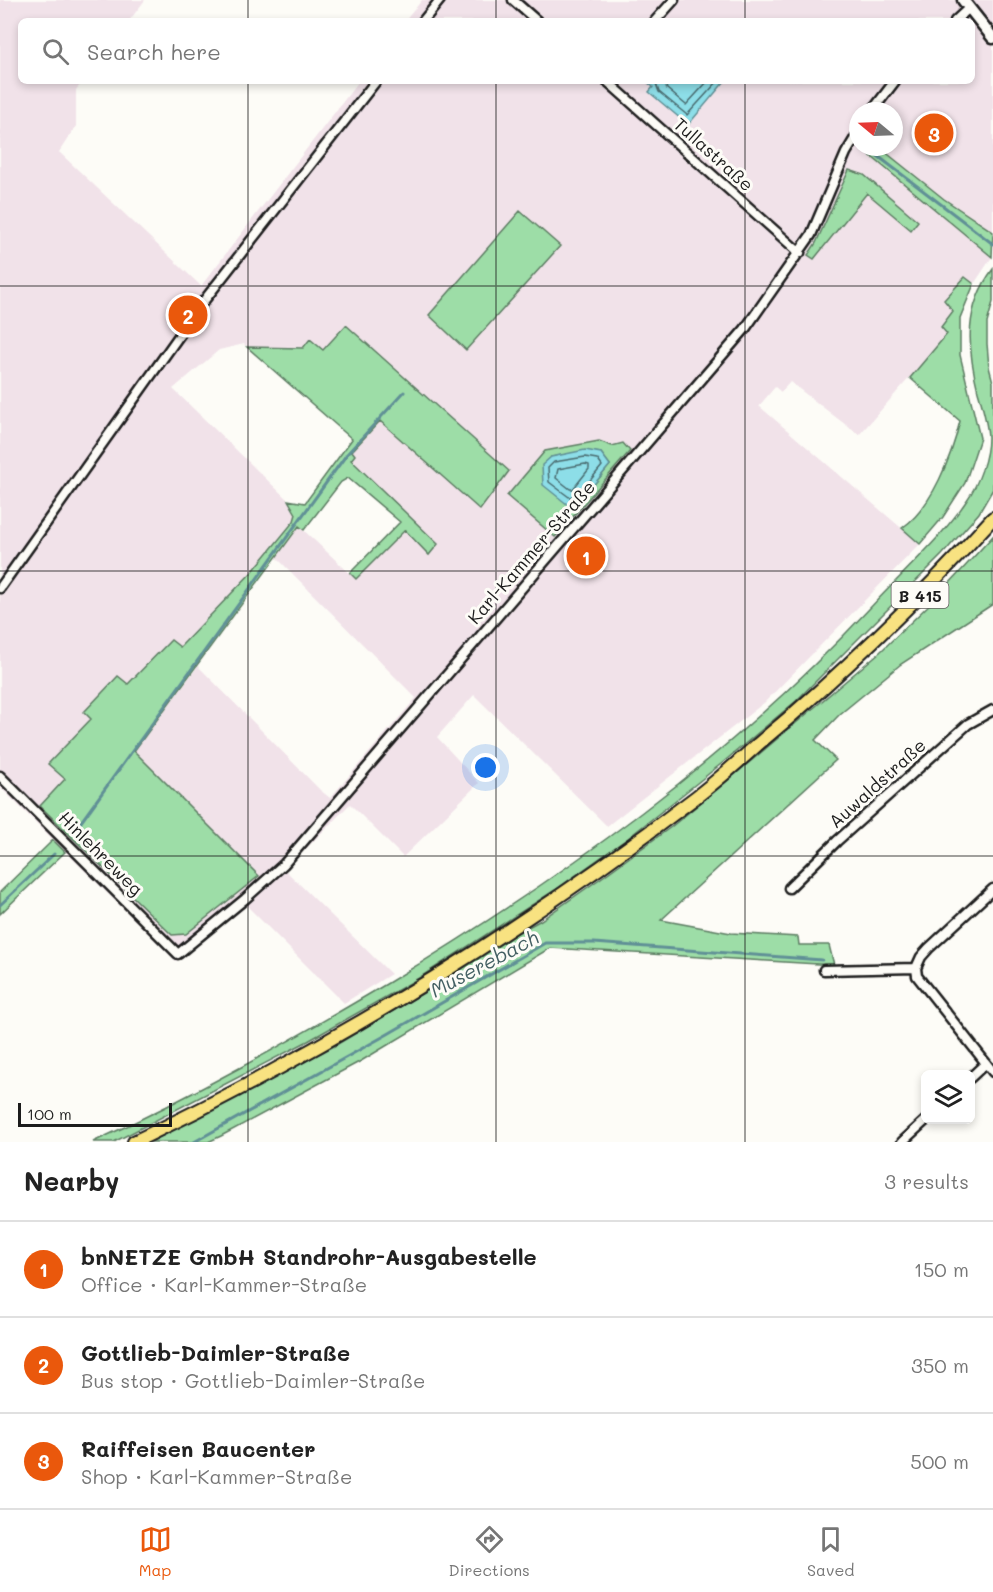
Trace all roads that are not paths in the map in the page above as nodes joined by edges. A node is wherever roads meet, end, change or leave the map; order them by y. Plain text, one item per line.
1 (440, 0) edge
2 (513, 0) edge
3 (674, 0) edge
4 (966, 4) edge
5 (425, 18) edge
6 (534, 18) edge
7 (658, 18) edge
8 (957, 18) edge
9 (993, 38) edge
10 (374, 84) edge
11 (610, 84) edge
12 (893, 84) edge
13 (879, 102) edge
14 (849, 148) edge
15 (800, 253) junction
16 (993, 518) edge
17 (0, 588) edge
18 (993, 710) edge
19 (0, 776) edge
20 (789, 888) dead end
21 (993, 889) edge
22 (178, 954) joint
23 (916, 968) junction
24 (824, 970) dead end
25 (985, 1064) junction
26 (993, 1072) edge
27 (975, 1073) edge
28 (921, 1124) edge
29 (134, 1142) edge
30 (902, 1142) edge

1 - 5 street
2 - 6 street
3 - 7 street
4 - 8 street
4 - 9 street
10 - 17 street
11 - 15 street, Tullastraße
12 - 13 street
14 - 15 street, Karl-Kammer-Straße
15 - 22 street, Karl-Kammer-Straße
16 - 29 main road, B 415
18 - 20 street, Auwaldstraße
19 - 22 street, Hinlehreweg
21 - 23 street
23 - 24 street
23 - 25 street
25 - 26 street
25 - 27 street
28 - 30 street

